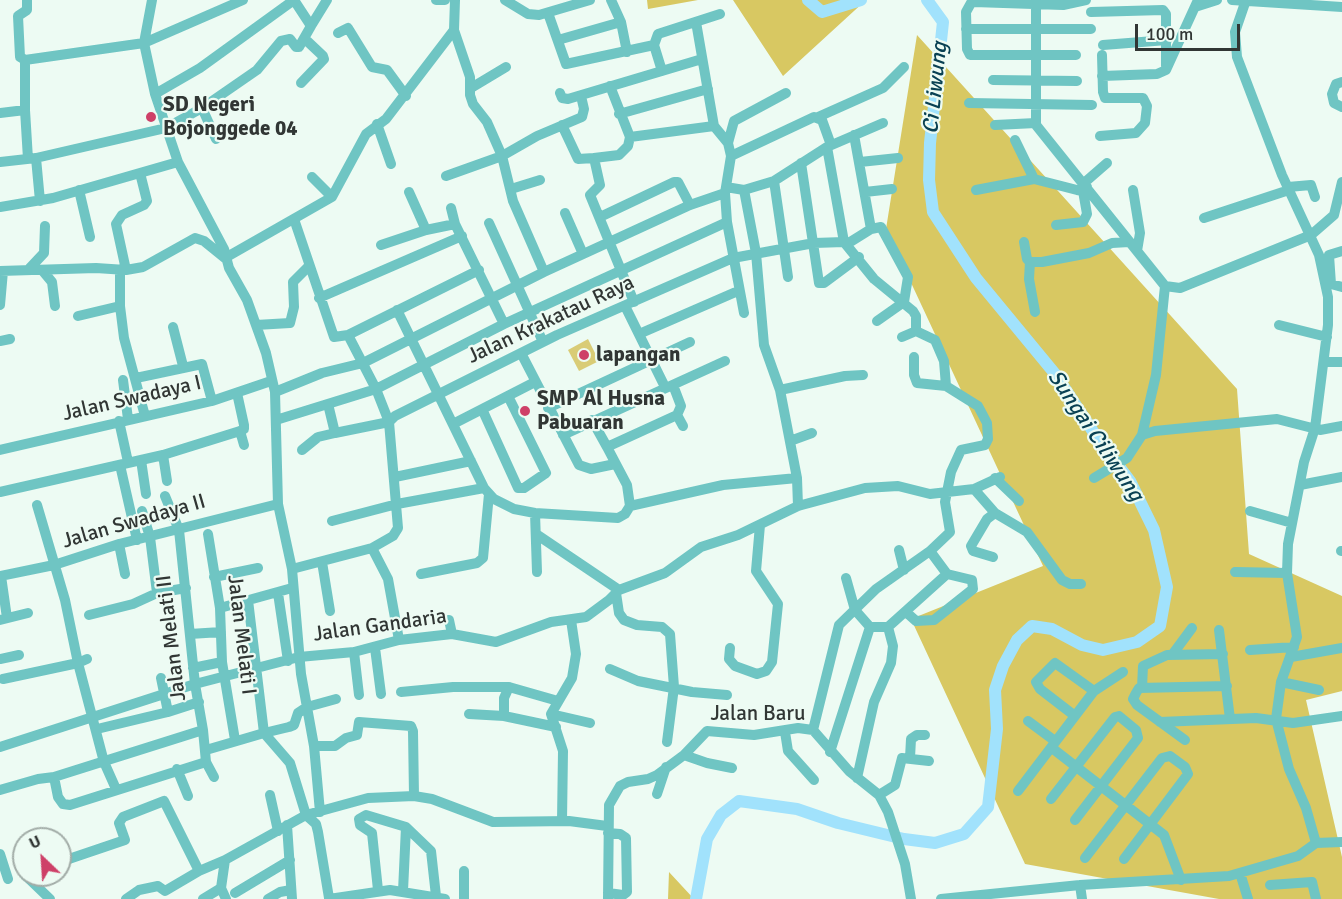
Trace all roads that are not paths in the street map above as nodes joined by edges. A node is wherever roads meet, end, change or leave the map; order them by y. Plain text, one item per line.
1 (27, 0) edge
2 (152, 0) edge
3 (243, 0) edge
4 (294, 0) edge
5 (327, 0) edge
6 (436, 0) edge
7 (445, 0) edge
8 (455, 0) edge
9 (505, 0) edge
10 (590, 0) edge
11 (611, 0) edge
12 (1086, 0) edge
13 (1216, 0) edge
14 (1232, 0) edge
15 (1036, 1) edge
16 (1245, 1) edge
17 (1063, 2) edge
18 (1197, 3) edge
19 (1342, 7) edge
20 (1090, 12) dead end
21 (548, 13) junction
22 (720, 14) dead end
23 (621, 22) junction
24 (696, 22) junction
25 (311, 26) junction
26 (1036, 28) junction
27 (966, 29) junction
28 (1090, 29) dead end
29 (454, 30) junction
30 (338, 33) dead end
31 (305, 39) junction
32 (558, 40) junction
33 (1167, 40) junction
34 (144, 43) junction
35 (654, 45) junction
36 (627, 52) junction
37 (1035, 54) junction
38 (1076, 55) dead end
39 (702, 59) junction
40 (25, 60) junction
41 (506, 67) dead end
42 (904, 67) dead end
43 (1166, 70) junction
44 (662, 71) junction
45 (1102, 76) junction
46 (993, 80) dead end
47 (1035, 80) junction
48 (1077, 81) dead end
49 (1342, 82) edge
50 (302, 83) dead end
51 (610, 86) junction
52 (471, 88) junction
53 (708, 89) junction
54 (560, 93) dead end
55 (786, 93) dead end
56 (155, 94) junction
57 (406, 96) junction
58 (581, 96) junction
59 (969, 103) dead end
60 (1035, 105) junction
61 (1092, 105) dead end
62 (1342, 107) edge
63 (202, 108) junction
64 (24, 110) junction
65 (0, 113) edge
66 (619, 114) junction
67 (818, 117) junction
68 (883, 123) dead end
69 (1036, 123) junction
70 (377, 124) junction
71 (562, 125) junction
72 (995, 125) dead end
73 (714, 126) junction
74 (166, 128) junction
75 (854, 135) junction
76 (1100, 136) dead end
77 (630, 137) junction
78 (216, 139) dead end
79 (1016, 140) dead end
80 (729, 143) junction
81 (829, 146) junction
82 (502, 156) junction
83 (731, 156) junction
84 (32, 158) junction
85 (594, 158) junction
86 (898, 158) dead end
87 (0, 162) edge
88 (178, 162) junction
89 (860, 162) junction
90 (801, 163) junction
91 (1107, 163) dead end
92 (392, 164) dead end
93 (140, 173) junction
94 (446, 176) dead end
95 (312, 177) dead end
96 (1034, 179) junction
97 (540, 180) dead end
98 (774, 181) junction
99 (1342, 182) edge
100 (1085, 187) junction
101 (511, 189) junction
102 (892, 189) dead end
103 (1289, 189) junction
104 (79, 190) junction
105 (726, 190) junction
106 (744, 190) junction
107 (976, 190) dead end
108 (1133, 190) dead end
109 (409, 192) dead end
110 (865, 192) junction
111 (332, 197) junction
112 (1316, 197) dead end
113 (40, 201) junction
114 (690, 205) junction
115 (0, 207) edge
116 (451, 208) dead end
117 (565, 213) dead end
118 (600, 217) junction
119 (1204, 218) dead end
120 (294, 219) junction
121 (727, 222) junction
122 (489, 223) dead end
123 (455, 224) junction
124 (1056, 225) dead end
125 (45, 226) dead end
126 (426, 230) junction
127 (871, 230) junction
128 (1311, 235) junction
129 (462, 236) junction
130 (90, 237) dead end
131 (1024, 242) dead end
132 (611, 243) junction
133 (814, 243) junction
134 (845, 243) junction
135 (381, 245) dead end
136 (1133, 246) junction
137 (784, 248) junction
138 (1342, 250) edge
139 (756, 253) junction
140 (583, 254) junction
141 (859, 257) junction
142 (225, 258) junction
143 (733, 258) junction
144 (1030, 262) junction
145 (309, 266) junction
146 (28, 270) junction
147 (42, 270) junction
148 (123, 270) junction
149 (479, 270) junction
150 (623, 270) junction
151 (2, 271) edge
152 (544, 272) junction
153 (788, 277) dead end
154 (1165, 286) junction
155 (516, 287) junction
156 (1342, 287) edge
157 (738, 291) junction
158 (319, 297) junction
159 (492, 298) junction
160 (904, 302) junction
161 (630, 304) junction
162 (0, 305) edge
163 (55, 306) dead end
164 (120, 306) junction
165 (397, 310) junction
166 (1035, 312) dead end
167 (744, 313) dead end
168 (528, 314) junction
169 (78, 316) dead end
170 (877, 321) dead end
171 (504, 324) junction
172 (256, 325) junction
173 (1279, 325) dead end
174 (173, 327) dead end
175 (916, 331) junction
176 (639, 334) junction
177 (348, 335) junction
178 (902, 337) dead end
179 (1327, 337) junction
180 (411, 340) junction
181 (543, 342) junction
182 (690, 342) dead end
183 (520, 353) junction
184 (914, 357) dead end
185 (652, 361) junction
186 (725, 361) dead end
187 (424, 362) junction
188 (1324, 362) junction
189 (1342, 362) edge
190 (363, 363) junction
191 (183, 366) junction
192 (862, 375) dead end
193 (136, 378) junction
194 (123, 380) dead end
195 (271, 381) junction
196 (535, 382) junction
197 (669, 386) junction
198 (946, 386) junction
199 (376, 388) junction
200 (780, 390) junction
201 (275, 392) junction
202 (237, 393) junction
203 (508, 396) junction
204 (438, 397) junction
205 (212, 401) junction
206 (328, 404) junction
207 (548, 408) junction
208 (482, 410) junction
209 (677, 415) junction
210 (145, 416) junction
211 (123, 420) junction
212 (276, 420) junction
213 (592, 420) junction
214 (389, 422) junction
215 (453, 424) junction
216 (683, 426) dead end
217 (1342, 426) edge
218 (1315, 428) junction
219 (240, 431) junction
220 (335, 433) junction
221 (812, 434) dead end
222 (563, 435) junction
223 (1142, 435) junction
224 (790, 441) junction
225 (244, 445) dead end
226 (607, 447) junction
227 (0, 450) edge
228 (302, 450) dead end
229 (163, 455) junction
230 (141, 460) junction
231 (471, 461) junction
232 (124, 463) junction
233 (615, 464) junction
234 (395, 477) junction
235 (1342, 477) edge
236 (797, 478) junction
237 (1094, 478) dead end
238 (167, 481) dead end
239 (1300, 485) junction
240 (974, 489) junction
241 (486, 491) junction
242 (0, 492) edge
243 (946, 492) junction
244 (146, 494) dead end
245 (165, 496) dead end
246 (1019, 501) dead end
247 (278, 504) junction
248 (397, 504) junction
249 (37, 505) dead end
250 (630, 506) junction
251 (798, 506) junction
252 (142, 511) dead end
253 (1250, 511) dead end
254 (535, 513) junction
255 (995, 513) junction
256 (332, 521) dead end
257 (1292, 523) junction
258 (760, 525) junction
259 (179, 530) junction
260 (208, 534) dead end
261 (536, 534) junction
262 (150, 537) junction
263 (136, 540) junction
264 (119, 544) junction
265 (372, 548) junction
266 (899, 550) dead end
267 (930, 551) junction
268 (993, 557) dead end
269 (322, 562) junction
270 (54, 565) junction
271 (258, 568) dead end
272 (292, 570) junction
273 (904, 570) junction
274 (1235, 572) dead end
275 (537, 573) dead end
276 (1287, 573) junction
277 (124, 574) dead end
278 (421, 574) dead end
279 (947, 574) junction
280 (0, 576) edge
281 (214, 578) junction
282 (846, 578) dead end
283 (1081, 584) dead end
284 (186, 588) junction
285 (292, 588) junction
286 (617, 591) junction
287 (158, 593) junction
288 (278, 593) junction
289 (248, 600) junction
290 (220, 608) junction
291 (330, 610) dead end
292 (855, 610) junction
293 (906, 612) junction
294 (28, 613) dead end
295 (89, 615) dead end
296 (3, 619) edge
297 (449, 620) dead end
298 (571, 620) junction
299 (870, 627) junction
300 (888, 627) junction
301 (1192, 628) dead end
302 (1220, 630) dead end
303 (221, 632) junction
304 (190, 634) junction
305 (452, 634) junction
306 (399, 640) junction
307 (375, 648) junction
308 (730, 648) dead end
309 (1342, 648) edge
310 (1250, 650) dead end
311 (354, 652) junction
312 (1293, 652) junction
313 (1223, 654) junction
314 (19, 655) dead end
315 (1172, 655) junction
316 (0, 659) edge
317 (293, 659) junction
318 (82, 661) junction
319 (222, 662) junction
320 (193, 668) junction
321 (256, 669) junction
322 (610, 669) dead end
323 (1123, 672) dead end
324 (225, 676) junction
325 (161, 678) dead end
326 (3, 679) dead end
327 (1281, 682) junction
328 (195, 684) junction
329 (1227, 686) junction
330 (509, 687) junction
331 (674, 687) junction
332 (1142, 688) junction
333 (1319, 690) dead end
334 (1094, 691) junction
335 (401, 692) dead end
336 (381, 694) dead end
337 (163, 695) junction
338 (359, 695) dead end
339 (727, 695) dead end
340 (336, 699) dead end
341 (199, 702) junction
342 (558, 702) junction
343 (307, 707) junction
344 (168, 712) junction
345 (469, 714) dead end
346 (551, 714) junction
347 (504, 716) junction
348 (1075, 716) junction
349 (1342, 716) edge
350 (1230, 719) junction
351 (1276, 719) junction
352 (1028, 721) dead end
353 (1160, 722) junction
354 (590, 723) dead end
355 (96, 724) junction
356 (556, 727) junction
357 (204, 730) junction
358 (813, 730) junction
359 (785, 732) junction
360 (264, 733) junction
361 (925, 735) dead end
362 (235, 740) junction
363 (1185, 740) dead end
364 (667, 742) dead end
365 (1054, 745) junction
366 (314, 746) junction
367 (0, 747) edge
368 (830, 752) junction
369 (206, 756) junction
370 (687, 756) junction
371 (910, 758) junction
372 (929, 761) dead end
373 (104, 762) junction
374 (666, 767) junction
375 (1077, 767) junction
376 (732, 768) dead end
377 (177, 769) junction
378 (54, 777) junction
379 (214, 777) dead end
380 (857, 778) junction
381 (814, 780) dead end
382 (1102, 786) junction
383 (116, 789) junction
384 (0, 790) edge
385 (1018, 791) dead end
386 (657, 794) dead end
387 (270, 795) dead end
388 (879, 795) junction
389 (188, 796) dead end
390 (414, 796) junction
391 (1051, 798) dead end
392 (1126, 804) junction
393 (320, 812) junction
394 (306, 815) junction
395 (1075, 820) dead end
396 (562, 821) junction
397 (1150, 823) junction
398 (406, 827) junction
399 (283, 828) junction
400 (608, 830) junction
401 (1342, 842) edge
402 (1316, 843) junction
403 (0, 854) edge
404 (72, 858) edge
405 (1085, 858) dead end
406 (1124, 859) dead end
407 (225, 860) junction
408 (290, 860) junction
409 (199, 871) junction
410 (464, 871) dead end
411 (1240, 873) junction
412 (4, 880) edge
413 (1181, 880) junction
414 (1080, 885) junction
415 (1270, 885) dead end
416 (37, 887) edge
417 (221, 888) junction
418 (378, 890) junction
419 (406, 894) edge
420 (292, 895) edge
421 (230, 896) edge
422 (608, 896) edge
423 (440, 898) edge
424 (50, 899) edge
425 (126, 899) edge
426 (202, 899) edge
427 (268, 899) edge
428 (329, 899) edge
429 (464, 899) edge
430 (911, 899) edge
431 (941, 899) edge
432 (1082, 899) edge
433 (1248, 899) edge
434 (1316, 899) edge

1 - 40 street
2 - 34 street
3 - 34 street
4 - 25 street
4 - 56 street
5 - 25 street
6 - 7 street
8 - 29 street
9 - 21 street
10 - 21 street
11 - 23 street
12 - 17 street
13 - 18 street
14 - 16 street
15 - 17 street
15 - 26 street
15 - 27 street
16 - 19 street
16 - 103 street
18 - 43 street
20 - 33 street
21 - 32 street
22 - 24 street
23 - 32 street
23 - 36 street
24 - 35 street
24 - 39 street
25 - 31 street
26 - 27 street
26 - 28 street
26 - 37 street
27 - 37 street
29 - 52 street
29 - 57 street
30 - 57 street
31 - 50 street
31 - 63 street
32 - 36 street
33 - 43 street
33 - 45 street
34 - 40 street
34 - 56 street
35 - 36 street
35 - 44 street
37 - 38 street
37 - 47 street
39 - 44 street
39 - 53 street
40 - 64 street
41 - 52 street
42 - 67 street
43 - 45 street
44 - 51 street
45 - 76 street
46 - 47 street
47 - 48 street
47 - 60 street
49 - 62 street
51 - 58 street
51 - 66 street
52 - 82 street
53 - 66 street
53 - 73 street
54 - 58 street
55 - 80 street
56 - 74 street
57 - 70 street
58 - 71 street
59 - 60 street
60 - 61 street
60 - 69 street
63 - 74 street
63 - 78 street
64 - 65 street
64 - 84 street
66 - 77 street
67 - 81 street
67 - 83 street
68 - 75 street
69 - 72 street
69 - 100 street
70 - 92 street
70 - 111 street
71 - 82 street
71 - 85 street
73 - 77 street
73 - 80 street
74 - 84 street
74 - 88 street
75 - 81 street
75 - 89 street
77 - 85 street
79 - 96 street
80 - 83 street
81 - 90 street
81 - 134 street
82 - 94 street
82 - 101 street
83 - 105 street
84 - 87 street
84 - 113 street
85 - 118 street
86 - 89 street
88 - 93 street
88 - 142 street
89 - 110 street
90 - 98 street
90 - 133 street
91 - 100 street
93 - 104 street
93 - 148 street
95 - 111 street
96 - 100 street
96 - 107 street
97 - 101 street
98 - 106 street
98 - 137 street
99 - 128 street
100 - 124 street
100 - 136 street
101 - 152 street
102 - 110 street
103 - 112 street
103 - 119 street
103 - 128 street
104 - 113 street
104 - 130 street
105 - 106 street
105 - 114 street
105 - 121 street
106 - 139 street
108 - 136 street
109 - 126 street
110 - 127 street
111 - 120 street
113 - 115 street
114 - 118 street
114 - 132 street
116 - 123 street
117 - 140 street
118 - 132 street
120 - 142 street
120 - 145 street
121 - 143 street
121 - 150 street
122 - 155 street
123 - 126 street
123 - 129 street
125 - 146 street
126 - 135 street
127 - 134 street
127 - 160 street
128 - 154 street
128 - 179 street
129 - 149 street
129 - 158 street
131 - 144 street
132 - 140 street
132 - 150 street
133 - 134 street, Jalan Krakatau Raya
133 - 137 street, Jalan Krakatau Raya
133 - 141 street
134 - 141 street
136 - 144 street
136 - 154 street
137 - 139 street, Jalan Krakatau Raya
137 - 153 street
138 - 156 street
139 - 143 street, Jalan Krakatau Raya
139 - 200 street
140 - 152 street
141 - 160 street
142 - 148 street
142 - 172 street
143 - 157 street
143 - 161 street, Jalan Krakatau Raya
144 - 166 street
145 - 158 street
145 - 172 street
146 - 147 street
146 - 151 street
147 - 148 street
147 - 163 street
148 - 164 street
149 - 159 street
149 - 165 street
150 - 161 street
150 - 168 street
151 - 162 street
152 - 155 street
154 - 223 street
155 - 159 street
155 - 168 street
157 - 167 street
157 - 176 street
158 - 177 street
159 - 171 street
159 - 180 street
160 - 170 street
160 - 175 street
161 - 176 street
161 - 181 street, Jalan Krakatau Raya
164 - 169 street
164 - 193 street
165 - 177 street
165 - 180 street
168 - 171 street
168 - 181 street
171 - 187 street
172 - 195 street
173 - 179 street
174 - 191 street
175 - 178 street
175 - 198 street
176 - 185 street
177 - 190 street
179 - 188 street
180 - 187 street
180 - 190 street
181 - 183 street, Jalan Krakatau Raya
182 - 185 street
183 - 196 street
183 - 204 street, Jalan Krakatau Raya
184 - 198 street
185 - 197 street
185 - 207 street
186 - 197 street
187 - 199 street
187 - 204 street
188 - 189 street
188 - 218 street
190 - 199 street
190 - 201 street
191 - 193 street
191 - 205 street
192 - 200 street
193 - 210 street
194 - 211 street
195 - 201 street
195 - 202 street, Jalan Swadaya I
196 - 203 street
196 - 207 street
197 - 209 street
197 - 213 street
198 - 243 street
199 - 206 street
199 - 214 street
200 - 224 street
201 - 212 street
202 - 205 street, Jalan Swadaya I
202 - 219 street
203 - 208 street
203 - 208 street
204 - 214 street, Jalan Krakatau Raya
204 - 215 street
205 - 210 street, Jalan Swadaya I
206 - 212 street
206 - 220 street
207 - 222 street
208 - 215 street
209 - 216 street
209 - 226 street
210 - 211 street, Jalan Swadaya I
211 - 227 street, Jalan Swadaya I
211 - 232 street
212 - 247 street
213 - 222 street
213 - 226 street
214 - 220 street, Jalan Krakatau Raya
214 - 234 street
215 - 231 street
217 - 218 street
218 - 223 street
218 - 239 street
219 - 225 street
219 - 229 street
220 - 228 street, Jalan Krakatau Raya
221 - 224 street
222 - 233 street
223 - 237 street
224 - 236 street
226 - 233 street
229 - 230 street
229 - 238 street
230 - 232 street
230 - 244 street
231 - 234 street
231 - 241 street
232 - 242 street
232 - 263 street
233 - 250 street
234 - 248 street
235 - 239 street
236 - 250 street
236 - 251 street
239 - 257 street
240 - 243 street, Jalan Gandaria
240 - 246 street
240 - 255 street
241 - 248 street
241 - 254 street
241 - 278 street
243 - 251 street, Jalan Gandaria
243 - 267 street
245 - 259 street, Jalan Melati II
247 - 259 street, Jalan Swadaya II
247 - 272 street
248 - 256 street
248 - 265 street
249 - 270 street
250 - 254 street
251 - 258 street, Jalan Gandaria
252 - 262 street
253 - 257 street
254 - 261 street
255 - 268 street
255 - 283 street
257 - 276 street
258 - 286 street, Jalan Gandaria
258 - 308 street
259 - 262 street, Jalan Swadaya II
259 - 284 street, Jalan Melati II
260 - 281 street, Jalan Melati I
261 - 275 street
261 - 286 street
262 - 263 street, Jalan Swadaya II
262 - 287 street
263 - 264 street, Jalan Swadaya II
264 - 270 street, Jalan Swadaya II
264 - 277 street
265 - 269 street
265 - 306 street
266 - 273 street
267 - 273 street
267 - 279 street
269 - 272 street
269 - 291 street
270 - 280 street, Jalan Swadaya II
270 - 318 street
271 - 281 street
272 - 285 street
273 - 292 street
274 - 276 street
276 - 312 street
279 - 293 street
279 - 293 street
280 - 296 street
281 - 290 street, Jalan Melati I
282 - 292 street
284 - 287 street
284 - 304 street, Jalan Melati II
285 - 288 street
285 - 317 street
286 - 298 street, Jalan Gandaria
286 - 331 street
287 - 295 street
288 - 289 street
288 - 317 street
289 - 290 street
289 - 321 street
290 - 303 street, Jalan Melati I
292 - 299 street
292 - 358 street
293 - 300 street
294 - 296 street
297 - 305 street
298 - 305 street, Jalan Gandaria
298 - 342 street
299 - 300 street
299 - 368 street
300 - 380 street
301 - 315 street
302 - 313 street
303 - 304 street
303 - 319 street, Jalan Melati I
304 - 320 street, Jalan Melati II
305 - 306 street, Jalan Gandaria
306 - 307 street, Jalan Gandaria
307 - 311 street, Jalan Gandaria
307 - 336 street
309 - 312 street
310 - 312 street
311 - 317 street, Jalan Gandaria
311 - 338 street
312 - 327 street
313 - 315 street
313 - 329 street
314 - 316 street
315 - 332 street
317 - 321 street, Jalan Gandaria
317 - 343 street
318 - 326 street
318 - 355 street
319 - 320 street
319 - 324 street, Jalan Melati I
320 - 328 street, Jalan Melati II
321 - 324 street, Jalan Gandaria
321 - 360 street
322 - 331 street
323 - 334 street
324 - 328 street, Jalan Gandaria
324 - 362 street, Jalan Melati I
325 - 337 street
327 - 333 street
327 - 351 street
328 - 337 street, Jalan Gandaria
328 - 341 street, Jalan Melati II
329 - 332 street
329 - 350 street
330 - 335 street
330 - 342 street
330 - 347 street
331 - 339 street
331 - 364 street
332 - 353 street
334 - 348 street
334 - 348 street
337 - 344 street
337 - 355 street, Jalan Gandaria
340 - 343 street
341 - 344 street
341 - 357 street, Jalan Melati II
342 - 346 street
343 - 360 street
343 - 366 street
344 - 355 street
345 - 347 street
346 - 354 street
346 - 356 street
347 - 356 street
348 - 365 street
349 - 351 street
350 - 351 street
350 - 353 street
351 - 402 street
352 - 365 street
353 - 363 street
355 - 367 street
355 - 373 street
356 - 396 street
357 - 369 street, Jalan Melati II
357 - 373 street
358 - 359 street, Jalan Baru
358 - 368 street, Jalan Baru
359 - 370 street, Jalan Baru
359 - 381 street
360 - 362 street
360 - 394 street
361 - 371 street
362 - 369 street
365 - 375 street
365 - 385 street
366 - 390 street
366 - 393 street
368 - 380 street, Jalan Baru
369 - 377 street
369 - 379 street, Jalan Melati II
370 - 374 street, Jalan Baru
370 - 376 street
371 - 372 street
371 - 388 street
373 - 378 street
373 - 383 street
374 - 386 street
374 - 400 street, Jalan Baru
375 - 382 street
375 - 382 street
375 - 391 street
377 - 383 street
377 - 389 street
378 - 383 street
378 - 384 street
380 - 388 street, Jalan Baru
382 - 392 street
382 - 395 street
387 - 399 street
388 - 430 street, Jalan Baru
390 - 393 street
390 - 396 street
392 - 397 street
392 - 397 street
392 - 405 street
393 - 394 street
394 - 399 street
394 - 428 street
396 - 400 street
397 - 406 street
397 - 413 street
398 - 418 street
398 - 419 street
398 - 423 street
399 - 407 street
399 - 408 street
400 - 422 street, Jalan Baru
400 - 422 street
401 - 402 street
402 - 411 street
403 - 412 street
404 - 409 street
407 - 409 street
407 - 417 street
408 - 420 street
408 - 421 street
409 - 425 street
410 - 429 street
411 - 413 street
411 - 433 street
413 - 414 street
414 - 431 street
414 - 432 street
415 - 434 street
416 - 424 street
417 - 421 street
417 - 426 street
418 - 419 street
418 - 428 street
419 - 423 street
420 - 427 street

